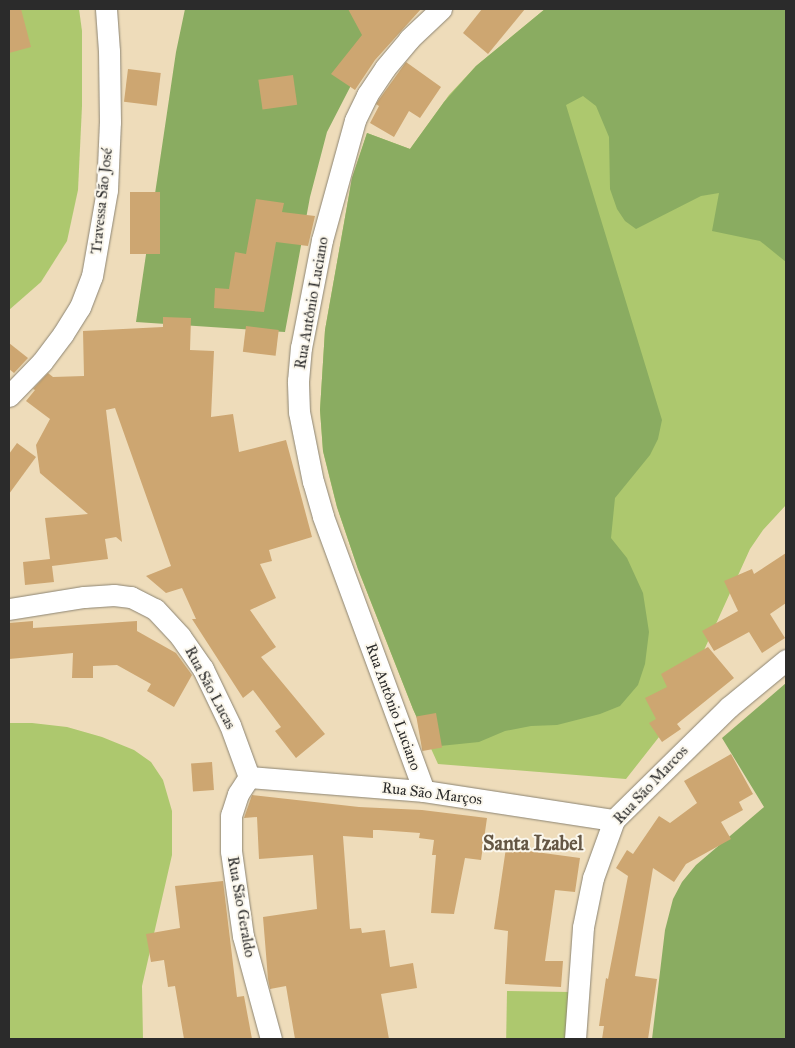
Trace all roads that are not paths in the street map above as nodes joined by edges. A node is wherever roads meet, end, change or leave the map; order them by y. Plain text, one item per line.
1 (106, 9) edge
2 (441, 9) edge
3 (9, 396) edge
4 (9, 609) edge
5 (786, 660) edge
6 (249, 778) junction
7 (424, 791) junction
8 (614, 820) junction
9 (271, 1039) edge
10 (575, 1039) edge

1 - 3 street, Travessa São José
2 - 7 street, Rua Antônio Luciano
4 - 6 street, Rua São Lucas
5 - 8 street, Rua São Marcos
6 - 7 street, Rua São Marços
6 - 9 street, Rua São Geraldo
7 - 8 street, Rua São Marços
8 - 10 street, Rua São Marcos

